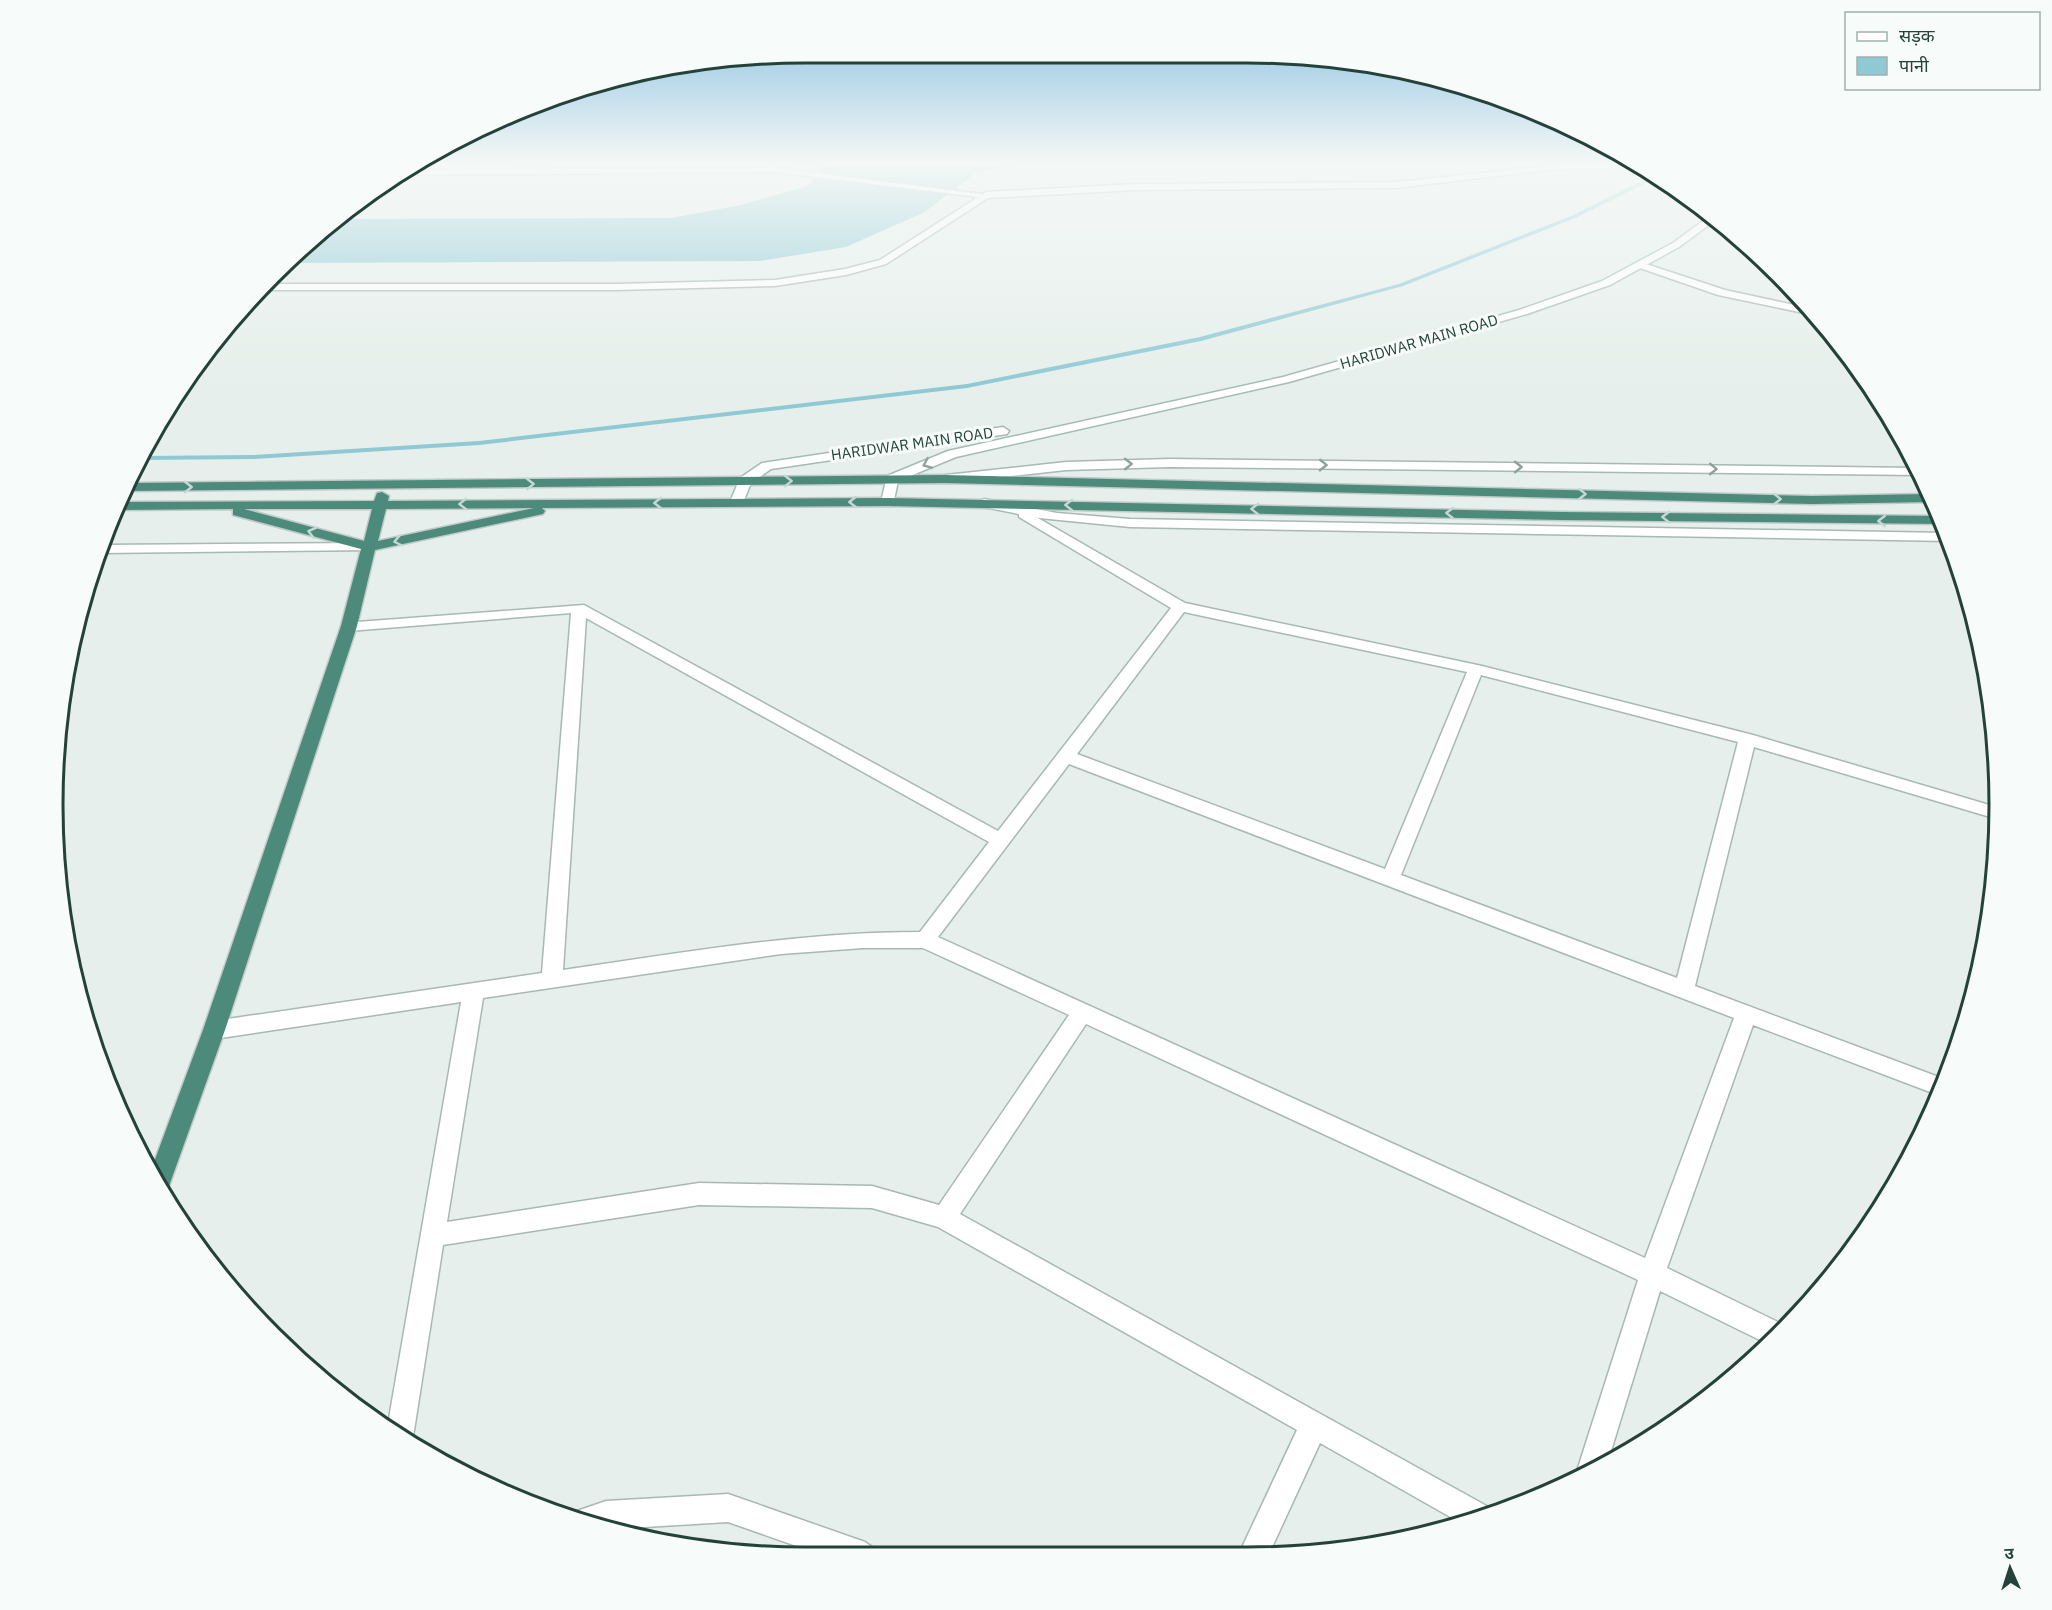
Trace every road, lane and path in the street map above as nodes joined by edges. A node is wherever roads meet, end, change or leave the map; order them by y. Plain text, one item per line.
1 (920, 238) edge
2 (1685, 238) edge
3 (1640, 265) junction
4 (274, 287) edge
5 (1799, 309) edge
6 (1106, 417) junction
7 (1909, 471) edge
8 (892, 479) junction
9 (945, 480) junction
10 (745, 481) junction
11 (385, 486) junction
12 (135, 487) edge
13 (1922, 498) edge
14 (737, 502) junction
15 (888, 502) junction
16 (578, 503) junction
17 (984, 503) junction
18 (379, 505) junction
19 (126, 506) edge
20 (213, 506) junction
21 (1024, 514) junction
22 (1932, 520) edge
23 (1939, 537) edge
24 (369, 547) junction
25 (108, 549) edge
26 (1180, 607) junction
27 (579, 608) junction
28 (349, 626) junction
29 (1476, 669) junction
30 (1747, 740) junction
31 (1065, 756) junction
32 (1989, 811) edge
33 (1000, 840) junction
34 (1390, 879) junction
35 (925, 940) junction
36 (552, 981) junction
37 (1684, 990) junction
38 (473, 993) junction
39 (1082, 1012) junction
40 (1746, 1014) junction
41 (214, 1030) junction
42 (1934, 1085) edge
43 (161, 1174) edge
44 (944, 1218) junction
45 (434, 1234) junction
46 (1652, 1274) junction
47 (1770, 1332) edge
48 (1314, 1425) junction
49 (401, 1427) edge
50 (1594, 1460) edge
51 (1471, 1513) edge
52 (598, 1518) edge
53 (841, 1547) edge
54 (1257, 1547) edge

1 - 4 street
2 - 3 street, HARIDWAR MAIN ROAD
3 - 5 street
3 - 6 street, HARIDWAR MAIN ROAD
6 -> 8 street, HARIDWAR MAIN ROAD
6 - 10 street, HARIDWAR MAIN ROAD
9 -> 7 street
8 - 9 highway
10 -> 8 highway
8 - 15 street
9 -> 13 highway
11 -> 10 highway
10 - 14 street
12 -> 11 highway
11 - 18 highway
15 -> 14 highway
14 -> 16 highway
15 - 17 highway
16 -> 18 highway
16 -> 24 highway
17 - 21 street
22 -> 17 highway
18 - 20 highway
18 - 24 highway
19 - 20 highway
24 -> 20 highway
21 - 23 street
21 - 26 street
24 - 25 street
24 - 28 highway
26 - 29 street
26 - 31 street
27 - 28 street
27 - 33 street
27 - 36 street
28 - 41 highway
29 - 30 street
29 - 34 street
30 - 32 street
30 - 37 street
31 - 33 street
31 - 34 street
33 - 35 street
34 - 37 street
35 - 36 street
35 - 39 street
36 - 38 street
37 - 40 street
38 - 41 street
38 - 45 street
39 - 44 street
39 - 46 street
40 - 42 street
40 - 46 street
41 - 43 highway
44 - 45 street
44 - 48 street
45 - 49 street
46 - 47 street
46 - 50 street
48 - 51 street
48 - 54 street
52 - 53 street

